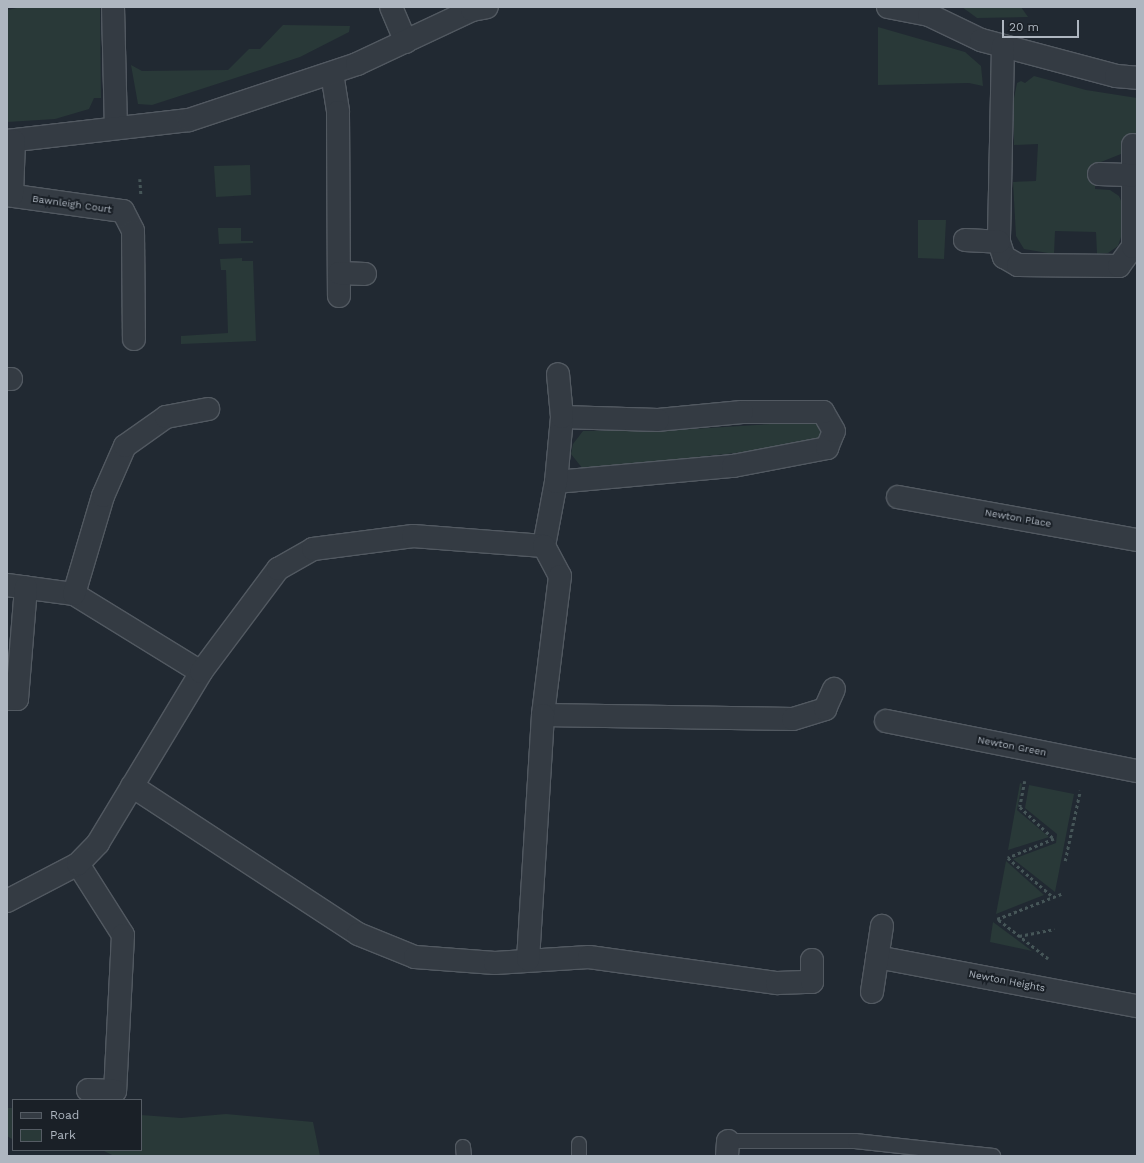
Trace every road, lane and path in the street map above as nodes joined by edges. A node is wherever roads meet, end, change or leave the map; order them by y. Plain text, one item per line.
1 (113, 7) edge
2 (391, 7) edge
3 (487, 7) edge
4 (888, 7) edge
5 (930, 11) edge
6 (406, 42) junction
7 (1003, 46) junction
8 (332, 73) junction
9 (1137, 78) edge
10 (116, 127) junction
11 (10, 141) edge
12 (1133, 145) dead end
13 (1099, 174) dead end
14 (1134, 175) junction
15 (9, 195) edge
16 (965, 240) dead end
17 (999, 242) junction
18 (339, 273) junction
19 (365, 274) dead end
20 (340, 296) dead end
21 (134, 339) dead end
22 (558, 374) dead end
23 (208, 409) dead end
24 (562, 417) junction
25 (556, 482) junction
26 (898, 497) dead end
27 (1137, 540) edge
28 (544, 546) junction
29 (16, 586) edge
30 (74, 594) junction
31 (201, 672) junction
32 (834, 688) dead end
33 (7, 699) edge
34 (543, 715) junction
35 (886, 721) dead end
36 (1137, 771) edge
37 (1025, 781) dead end
38 (132, 786) junction
39 (1080, 792) dead end
40 (1065, 861) dead end
41 (78, 864) junction
42 (1061, 894) dead end
43 (1053, 897) junction
44 (7, 901) edge
45 (882, 926) dead end
46 (1054, 929) dead end
47 (1018, 936) junction
48 (877, 957) junction
49 (1048, 959) dead end
50 (528, 960) junction
51 (812, 960) dead end
52 (872, 992) dead end
53 (1137, 1006) edge
54 (88, 1090) dead end
55 (728, 1148) edge
56 (993, 1156) edge

1 - 10 street
2 - 6 street
3 - 6 street
4 - 5 street
5 - 7 street
6 - 8 street
7 - 9 street
7 - 17 street
8 - 10 street
8 - 18 street
10 - 11 street
11 - 15 street, Bawnleigh Court
12 - 14 street
13 - 14 street
14 - 17 street
15 - 21 street, Bawnleigh Court
16 - 17 street
18 - 19 street
18 - 20 street
22 - 24 street
23 - 30 street
24 - 25 street
24 - 25 street
25 - 28 street
26 - 27 street, Newton Place
28 - 31 street
28 - 34 street
29 - 30 street
29 - 33 street
30 - 31 street
31 - 38 street
32 - 34 street
34 - 50 street
35 - 36 street, Newton Green
37 - 43 path
38 - 41 street
38 - 50 street
39 - 40 path
41 - 44 street
41 - 54 street
42 - 43 path
43 - 47 path
45 - 48 street
46 - 47 path
47 - 49 path
48 - 52 street
48 - 53 street, Newton Heights
50 - 51 street
55 - 56 lane

